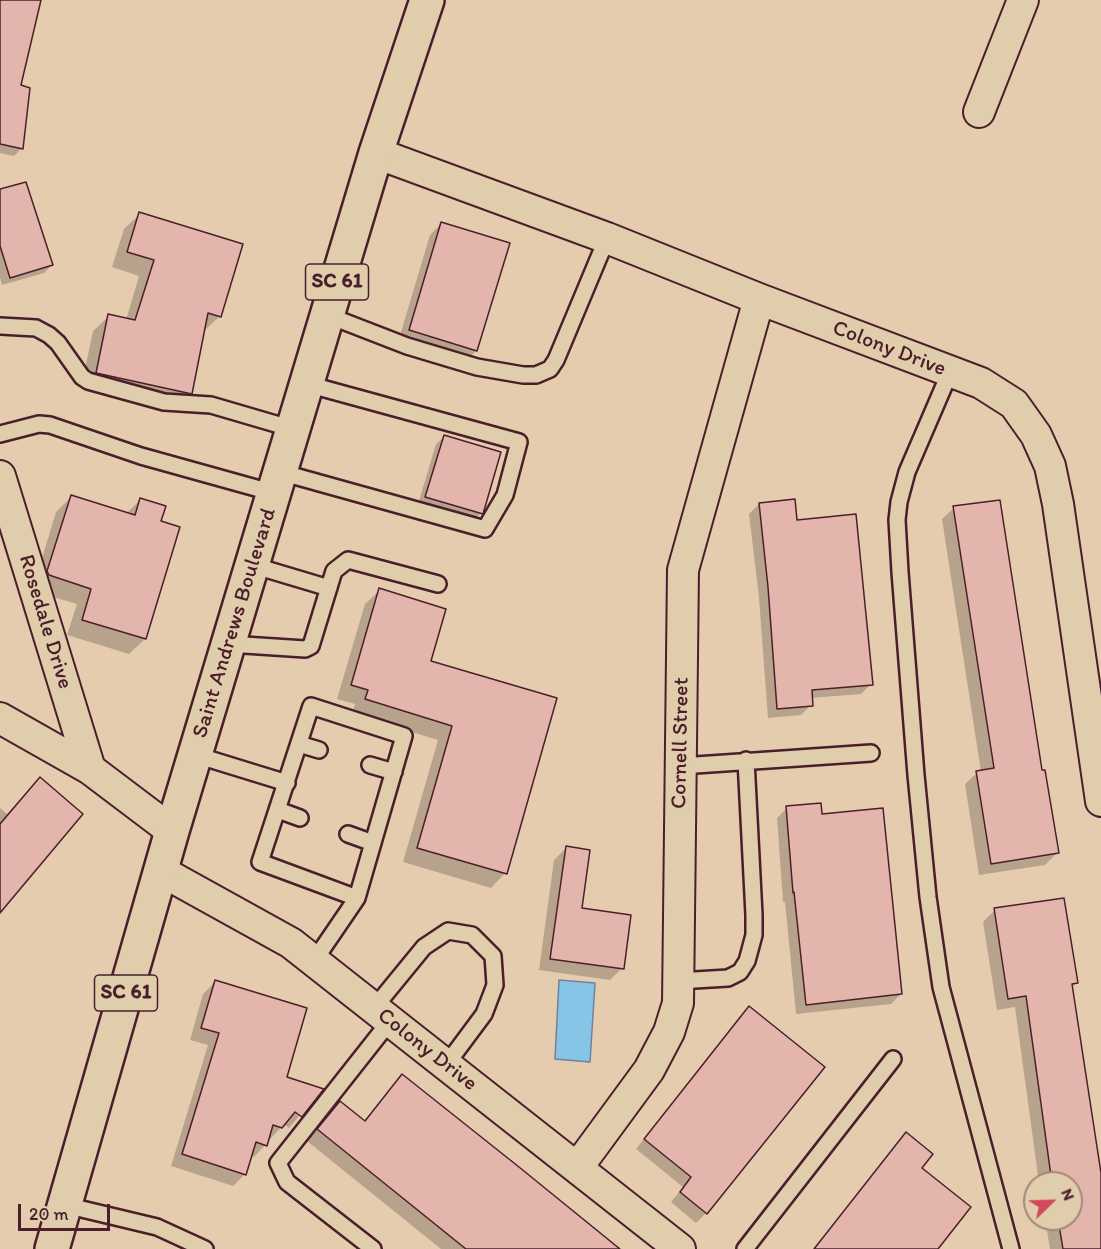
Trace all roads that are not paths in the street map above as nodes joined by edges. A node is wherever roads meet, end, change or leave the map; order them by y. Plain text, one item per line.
1 (427, 0) edge
2 (1023, 0) edge
3 (979, 112) dead end
4 (376, 153) junction
5 (607, 238) junction
6 (759, 299) junction
7 (327, 315) junction
8 (0, 326) edge
9 (950, 372) junction
10 (307, 384) junction
11 (293, 429) junction
12 (0, 434) edge
13 (0, 476) edge
14 (277, 483) junction
15 (252, 566) junction
16 (438, 584) dead end
17 (329, 588) junction
18 (229, 644) junction
19 (0, 718) edge
20 (299, 744) junction
21 (319, 750) dead end
22 (871, 753) dead end
23 (196, 755) junction
24 (746, 760) junction
25 (370, 765) dead end
26 (681, 766) junction
27 (90, 769) junction
28 (394, 772) junction
29 (287, 783) junction
30 (1101, 801) edge
31 (278, 810) junction
32 (300, 818) dead end
33 (172, 831) junction
34 (348, 834) dead end
35 (373, 843) junction
36 (161, 871) junction
37 (357, 898) junction
38 (314, 961) junction
39 (678, 981) junction
40 (382, 1015) junction
41 (893, 1059) dead end
42 (446, 1065) junction
43 (577, 1168) junction
44 (65, 1204) junction
45 (52, 1249) edge
46 (205, 1249) edge
47 (373, 1249) edge
48 (680, 1249) edge
49 (745, 1249) edge
50 (1011, 1249) edge

1 - 4 main road, Saint Andrews Boulevard / SC 61
2 - 3 street
4 - 5 street, Colony Drive
4 - 7 main road, Saint Andrews Boulevard / SC 61
5 - 6 street, Colony Drive
5 - 7 lane
6 - 9 street, Colony Drive
6 - 26 street, Cornell Street
7 - 10 main road, Saint Andrews Boulevard / SC 61
8 - 11 lane
9 - 30 street, Colony Drive
9 - 50 lane
10 - 11 main road, Saint Andrews Boulevard / SC 61
10 - 14 lane
11 - 14 main road, Saint Andrews Boulevard / SC 61
12 - 14 lane
13 - 27 street, Rosedale Drive
14 - 15 main road, Saint Andrews Boulevard / SC 61
15 - 17 lane
15 - 18 main road, Saint Andrews Boulevard / SC 61
16 - 17 lane
17 - 18 lane
18 - 23 main road, Saint Andrews Boulevard / SC 61
19 - 27 street
20 - 21 lane
20 - 28 lane
20 - 29 lane
22 - 24 lane
23 - 29 lane
23 - 33 main road, Saint Andrews Boulevard / SC 61
24 - 26 lane
24 - 39 lane
25 - 28 lane
26 - 39 street, Cornell Street
27 - 33 street
28 - 35 lane
29 - 31 lane
31 - 32 lane
31 - 37 lane
33 - 36 main road, Saint Andrews Boulevard / SC 61
34 - 35 lane
35 - 37 lane
36 - 38 street, Colony Drive
36 - 44 main road, Saint Andrews Boulevard / SC 61
37 - 38 lane
38 - 40 street, Colony Drive
39 - 43 street, Cornell Street
40 - 42 street, Colony Drive
40 - 42 lane
40 - 47 lane
41 - 49 lane
42 - 43 street, Colony Drive
43 - 48 street, Colony Drive
44 - 45 main road, Saint Andrews Boulevard / SC 61
44 - 46 lane

